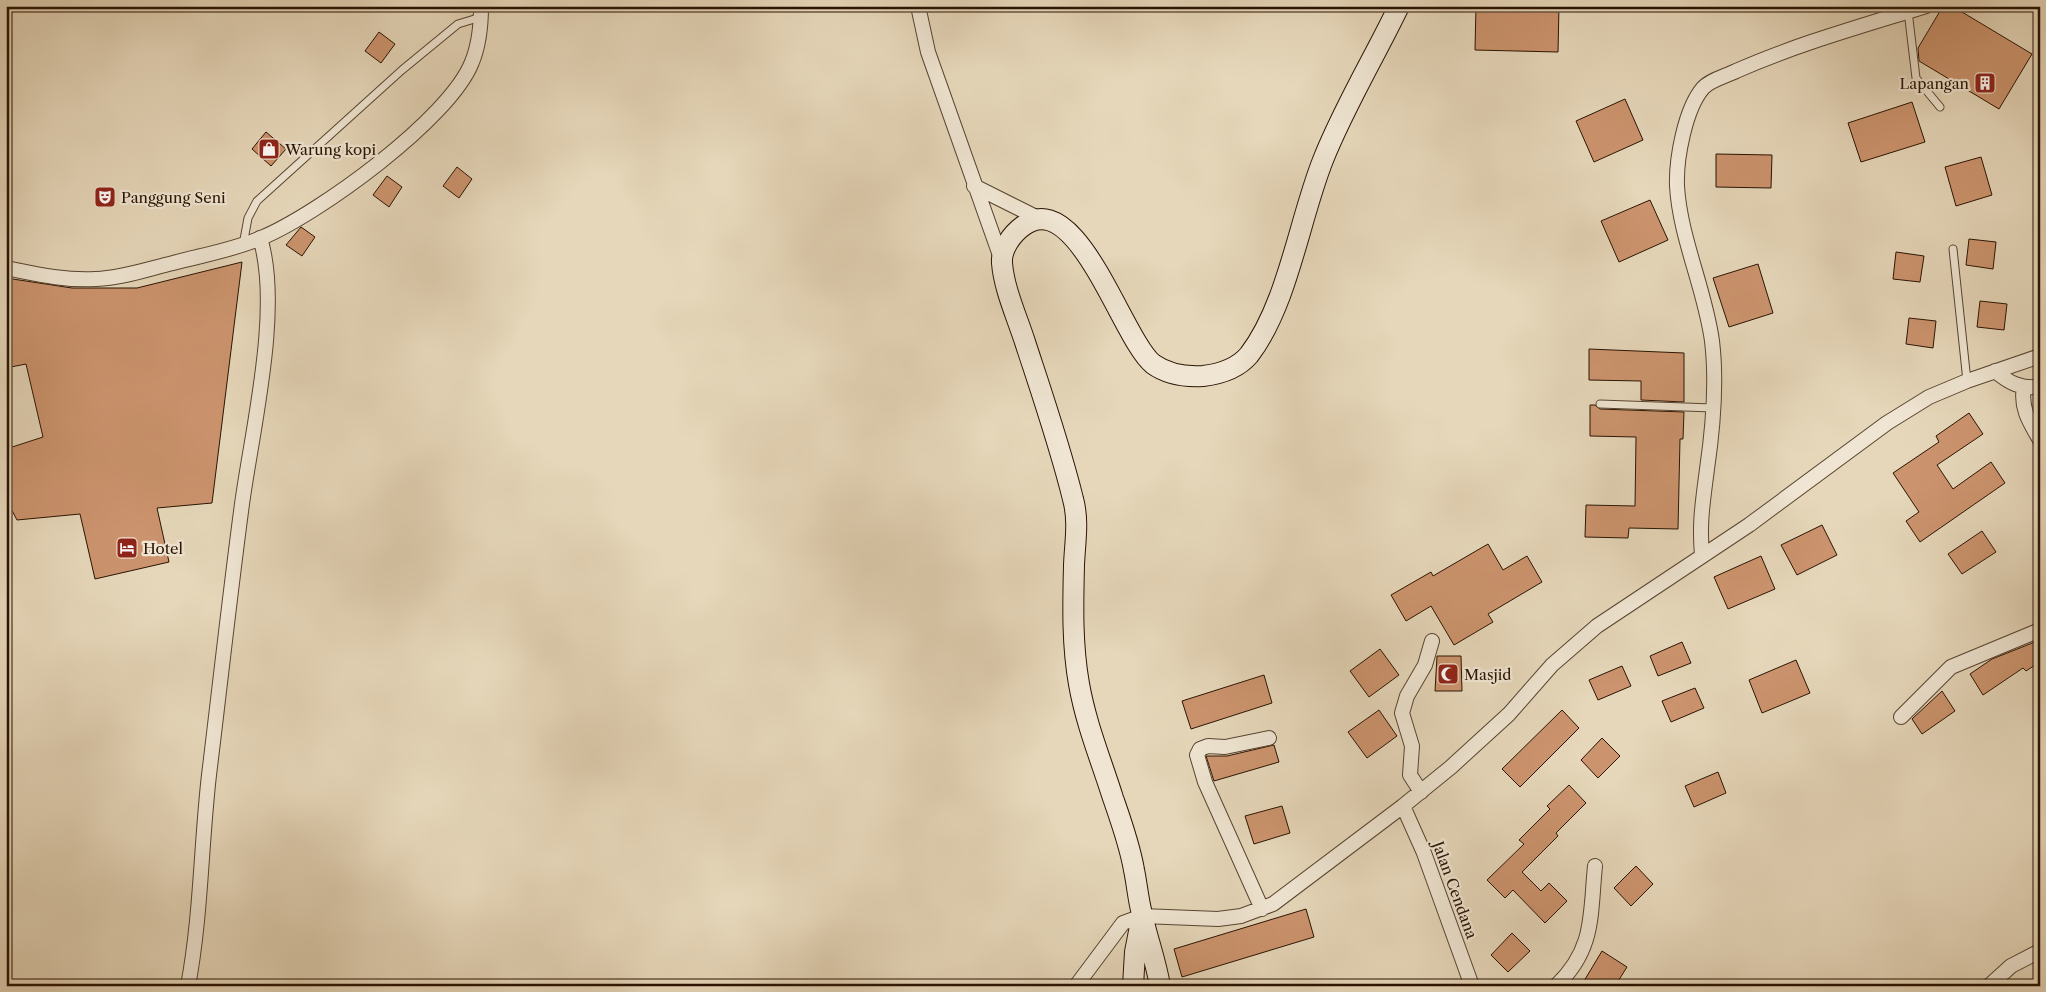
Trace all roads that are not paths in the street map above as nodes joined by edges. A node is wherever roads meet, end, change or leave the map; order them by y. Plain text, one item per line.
1 (918, 6) edge
2 (1398, 6) edge
3 (1926, 6) edge
4 (1909, 9) edge
5 (481, 12) edge
6 (1940, 107) dead end
7 (974, 186) junction
8 (1040, 219) junction
9 (260, 238) junction
10 (243, 245) junction
11 (1952, 250) dead end
12 (1002, 262) junction
13 (6, 268) edge
14 (2040, 356) edge
15 (1995, 371) junction
16 (1967, 381) junction
17 (2024, 388) junction
18 (2040, 388) edge
19 (1600, 404) dead end
20 (1713, 408) junction
21 (2040, 440) edge
22 (1702, 555) junction
23 (2040, 630) edge
24 (1432, 641) dead end
25 (1901, 717) dead end
26 (1269, 738) dead end
27 (1421, 792) junction
28 (1403, 806) junction
29 (1595, 866) dead end
30 (1262, 909) junction
31 (1142, 916) junction
32 (2040, 950) edge
33 (188, 986) edge
34 (1076, 986) edge
35 (1133, 986) edge
36 (1160, 986) edge
37 (1472, 986) edge
38 (1556, 986) edge
39 (1989, 986) edge

1 - 7 street
2 - 8 street
3 - 4 street
4 - 6 lane
4 - 20 street
5 - 9 street
5 - 10 lane
7 - 8 street
7 - 12 street
8 - 12 street
9 - 10 street
9 - 33 street
10 - 13 street
11 - 16 lane
12 - 31 street
14 - 15 street
15 - 16 street
15 - 17 street
16 - 22 street
17 - 18 street
17 - 21 street
19 - 20 lane
20 - 22 street
22 - 27 street
23 - 25 street
24 - 27 street
26 - 30 street
27 - 28 street
28 - 30 street
28 - 37 street, Jalan Cendana
29 - 38 street
30 - 31 street
31 - 34 street
31 - 35 street
31 - 36 street
32 - 39 street

